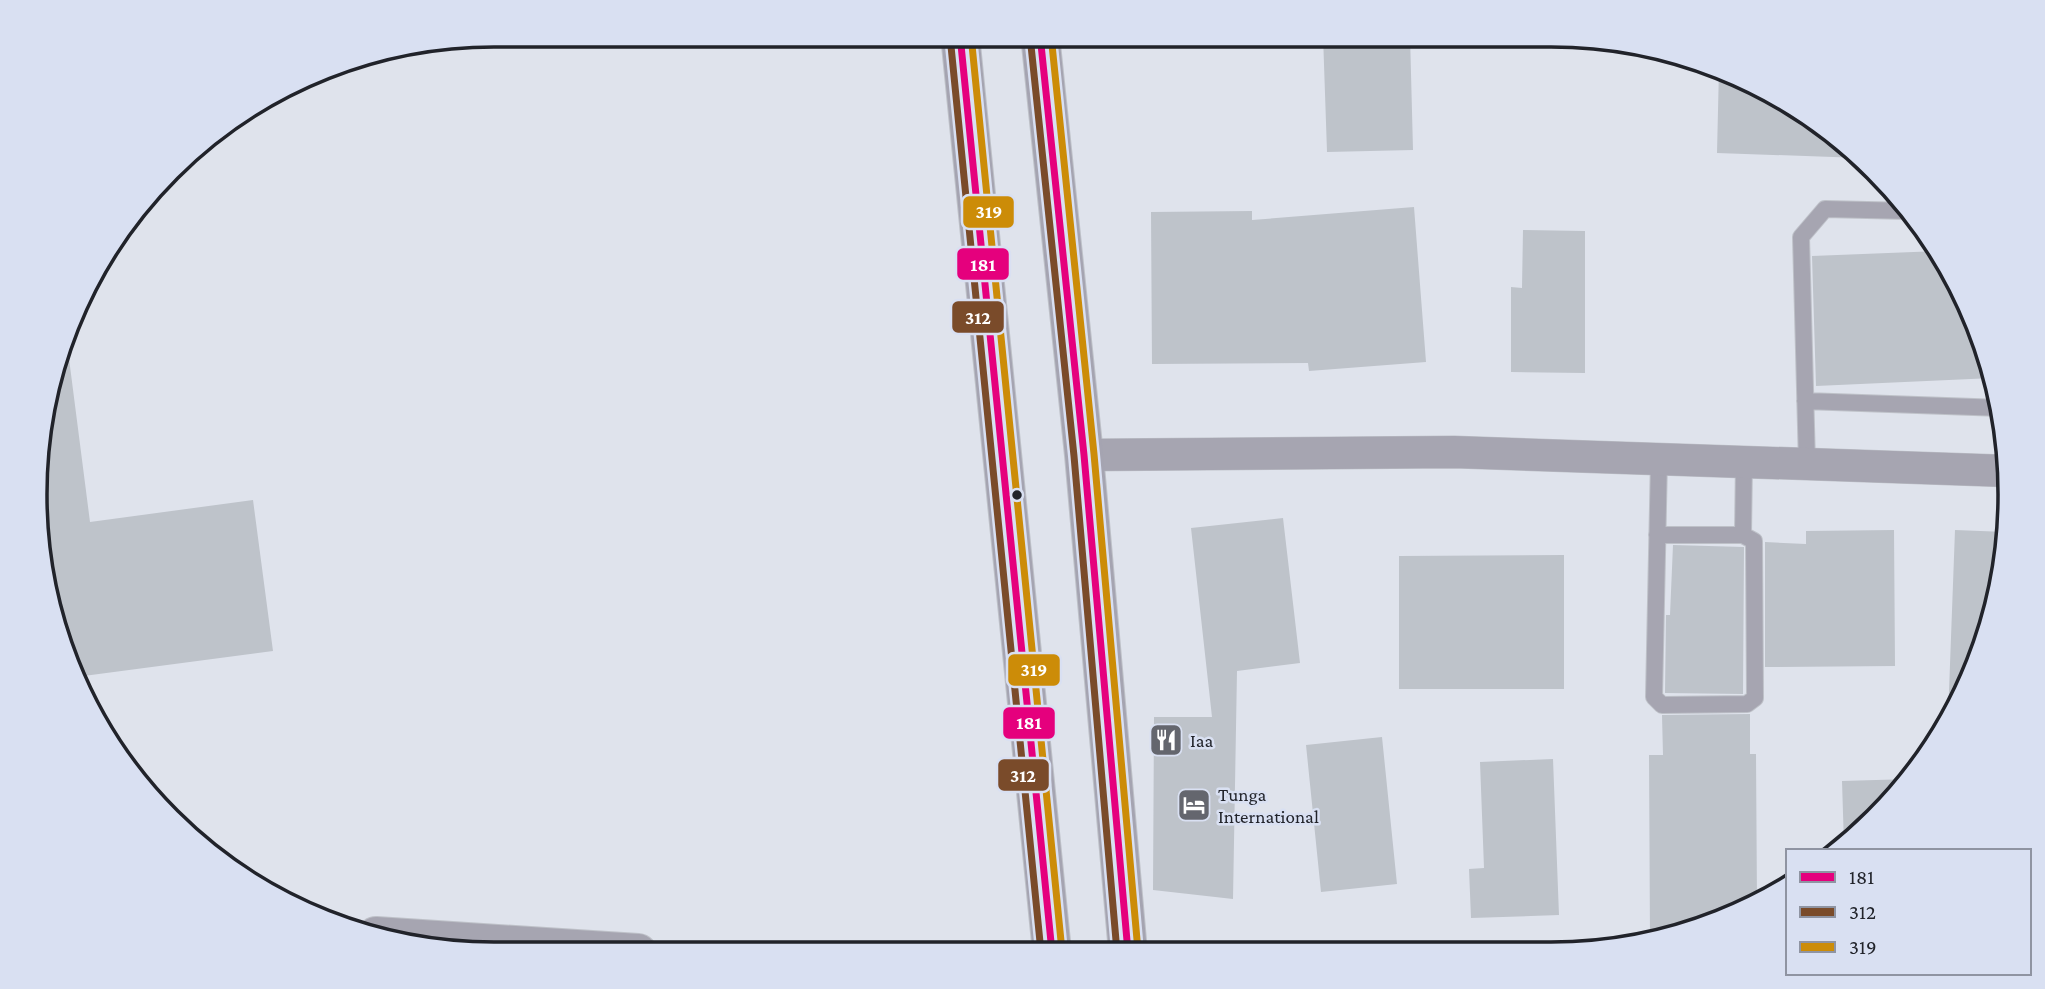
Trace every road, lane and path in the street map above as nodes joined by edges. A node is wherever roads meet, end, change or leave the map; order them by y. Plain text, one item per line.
1 (961, 47) edge
2 (1041, 47) edge
3 (1896, 211) edge
4 (1805, 401) junction
5 (1989, 408) edge
6 (1084, 455) junction
7 (1659, 459) junction
8 (1744, 461) junction
9 (1808, 464) junction
10 (1997, 471) edge
11 (1657, 535) junction
12 (1743, 535) junction
13 (1051, 942) edge
14 (1127, 942) edge

1 - 13 main road
2 - 6 main road
3 - 4 lane
4 - 5 lane
4 - 9 lane
6 - 7 street
6 - 14 main road
7 - 8 street
7 - 11 lane
8 - 9 street
8 - 12 lane
9 - 10 street
11 - 12 lane
11 - 12 lane

